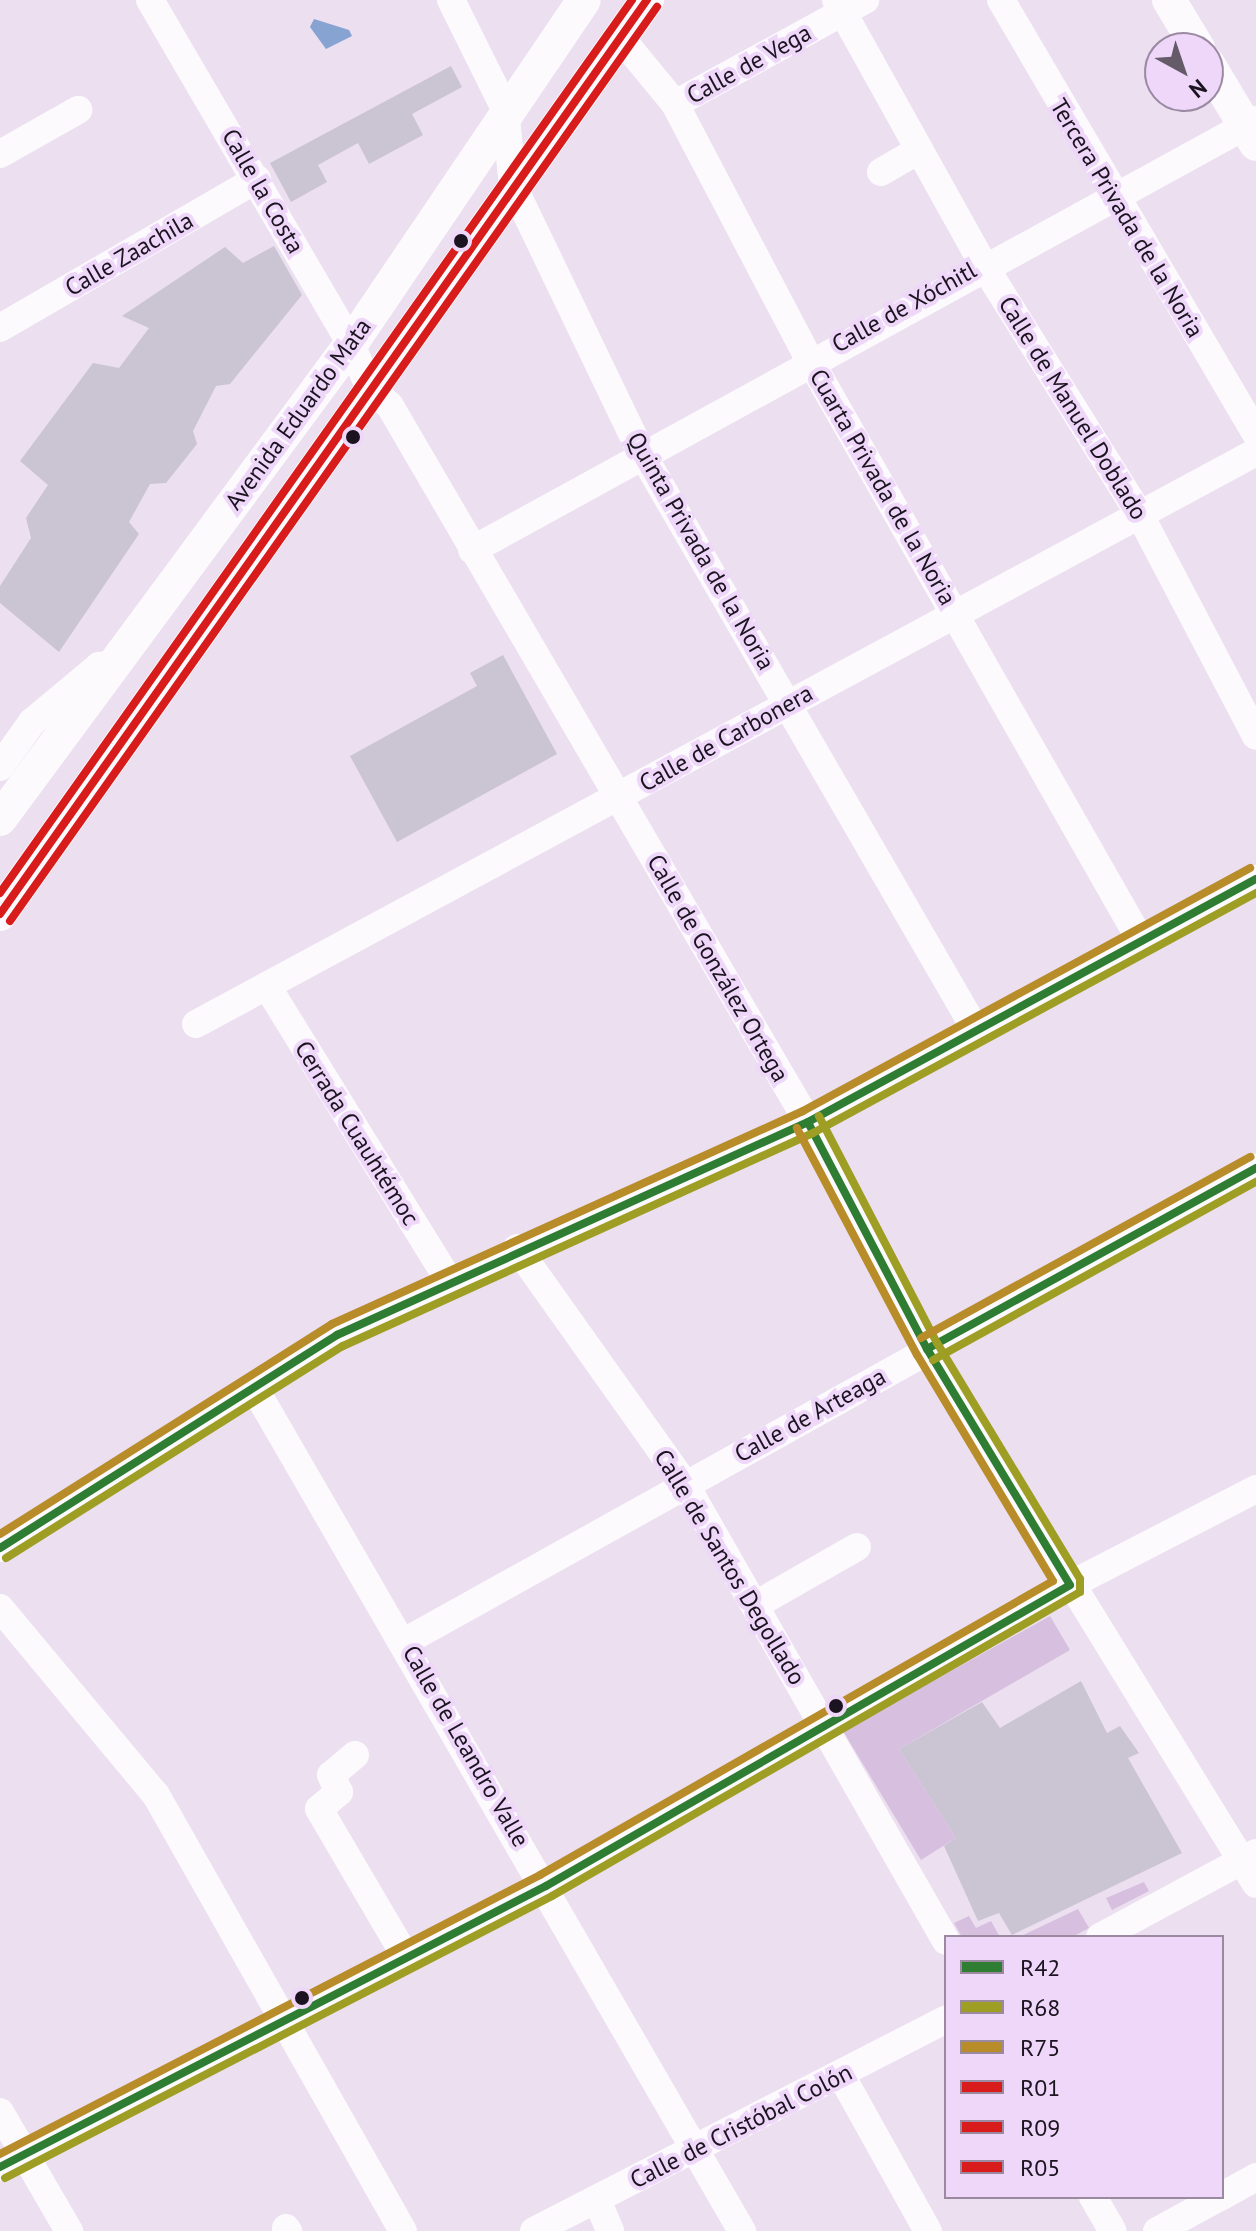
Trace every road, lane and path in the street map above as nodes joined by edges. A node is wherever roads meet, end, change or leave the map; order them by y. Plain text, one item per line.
1 (150, 0) edge
2 (451, 0) edge
3 (584, 0) edge
4 (647, 0) edge
5 (1001, 0) edge
6 (1169, 0) edge
7 (848, 4) edge
8 (1188, 32) edge
9 (620, 37) junction
10 (1224, 87) edge
11 (675, 104) junction
12 (505, 109) junction
13 (78, 110) dead end
14 (1253, 130) edge
15 (919, 150) junction
16 (0, 154) edge
17 (881, 172) dead end
18 (257, 179) junction
19 (513, 186) junction
20 (1109, 195) junction
21 (983, 264) junction
22 (3, 320) edge
23 (351, 344) junction
24 (809, 359) junction
25 (369, 387) junction
26 (1256, 434) edge
27 (641, 452) junction
28 (1256, 452) edge
29 (1141, 517) junction
30 (472, 550) junction
31 (956, 614) junction
32 (119, 664) junction
33 (790, 703) junction
34 (75, 713) junction
35 (1256, 736) edge
36 (0, 767) edge
37 (618, 797) junction
38 (0, 819) edge
39 (40, 858) junction
40 (1256, 879) edge
41 (0, 914) edge
42 (1141, 941) junction
43 (267, 986) junction
44 (196, 1024) dead end
45 (977, 1032) junction
46 (808, 1122) junction
47 (1256, 1168) edge
48 (517, 1248) junction
49 (448, 1279) junction
50 (927, 1349) junction
51 (255, 1389) junction
52 (685, 1484) junction
53 (1256, 1489) edge
54 (857, 1547) dead end
55 (0, 1548) edge
56 (1070, 1585) junction
57 (757, 1604) junction
58 (0, 1608) edge
59 (406, 1641) junction
60 (822, 1724) junction
61 (355, 1755) dead end
62 (1251, 1866) edge
63 (546, 1886) junction
64 (1104, 1935) edge
65 (944, 1938) edge
66 (407, 1959) junction
67 (285, 2020) junction
68 (944, 2020) edge
69 (841, 2075) junction
70 (0, 2112) edge
71 (696, 2150) junction
72 (25, 2153) junction
73 (0, 2167) edge
74 (1256, 2177) edge
75 (1224, 2194) edge
76 (1094, 2199) edge
77 (1216, 2199) edge
78 (597, 2200) junction
79 (543, 2229) edge
80 (69, 2231) edge
81 (403, 2231) edge
82 (610, 2231) edge
83 (742, 2231) edge
84 (928, 2231) edge
85 (1113, 2231) edge
86 (1157, 2231) edge

1 - 18 street, Calle la Costa
2 - 12 street
3 - 12 main road, Avenida Eduardo Mata
4 - 9 main road, Avenida Eduardo Mata
5 - 20 street, Tercera Privada de la Noria
6 - 8 main road
7 - 11 street, Calle de Vega
7 - 15 street, Calle de Manuel Doblado
9 - 11 street, Cuarta Privada de la Noria
9 - 19 main road, Avenida Eduardo Mata
10 - 14 main road
11 - 24 street, Cuarta Privada de la Noria
12 - 19 street, Quinta Privada de la Noria
12 - 23 main road, Avenida Eduardo Mata
13 - 16 street
14 - 20 street, Calle de Xóchitl
15 - 17 street
15 - 21 street, Calle de Manuel Doblado
18 - 22 street, Calle Zaachila
18 - 23 street, Calle la Costa
19 - 25 main road, Avenida Eduardo Mata
19 - 27 street, Quinta Privada de la Noria
20 - 21 street, Calle de Xóchitl
20 - 26 street, Tercera Privada de la Noria
21 - 24 street, Calle de Xóchitl
21 - 29 street, Calle de Manuel Doblado
23 - 25 street, Calle la Costa
23 - 32 main road, Avenida Eduardo Mata
24 - 27 street, Calle de Xóchitl
24 - 31 street, Cuarta Privada de la Noria
25 - 30 street, Calle de González Ortega
25 - 39 main road, Avenida Eduardo Mata
27 - 30 street, Calle de Xóchitl
27 - 33 street, Quinta Privada de la Noria
28 - 29 street, Calle de Carbonera
29 - 31 street, Calle de Carbonera
29 - 35 street, Calle de Manuel Doblado
30 - 37 street, Calle de González Ortega
31 - 33 street, Calle de Carbonera
31 - 42 street, Cuarta Privada de la Noria
32 - 34 main road, Avenida Eduardo Mata
32 - 36 street
33 - 37 street, Calle de Carbonera
33 - 45 street, Quinta Privada de la Noria
34 - 38 main road, Avenida Eduardo Mata
34 - 39 main road
37 - 43 street, Calle de Carbonera
37 - 46 street, Calle de González Ortega
39 - 41 main road, Avenida Eduardo Mata
40 - 42 street
42 - 45 street
43 - 44 street, Calle de Carbonera
43 - 49 street, Cerrada Cuauhtémoc
45 - 46 street
46 - 48 street
46 - 50 street, Calle de González Ortega
47 - 50 street, Calle de Arteaga
48 - 49 street
48 - 52 street, Calle de Santos Degollado
49 - 51 street
50 - 52 street, Calle de Arteaga
50 - 56 street, Calle de González Ortega
51 - 55 street
51 - 59 street, Calle de Leandro Valle
52 - 57 street, Calle de Santos Degollado
52 - 59 street, Calle de Arteaga
53 - 56 street
54 - 57 street
56 - 60 street
56 - 62 street, Calle de González Ortega
57 - 60 street, Calle de Santos Degollado
58 - 67 street
59 - 63 street, Calle de Leandro Valle
60 - 63 street
60 - 65 street, Calle de Santos Degollado
61 - 66 street
62 - 64 street
63 - 66 street
63 - 71 street, Calle de Leandro Valle
66 - 67 street
67 - 72 street
67 - 81 street
68 - 69 street, Calle de Cristóbal Colón
69 - 71 street, Calle de Cristóbal Colón
69 - 84 street
70 - 72 street
71 - 78 street, Calle de Cristóbal Colón
71 - 83 street, Calle de Leandro Valle
72 - 73 street
72 - 80 street
74 - 75 street
76 - 85 street
77 - 86 street
78 - 79 street, Calle de Cristóbal Colón
78 - 82 street

